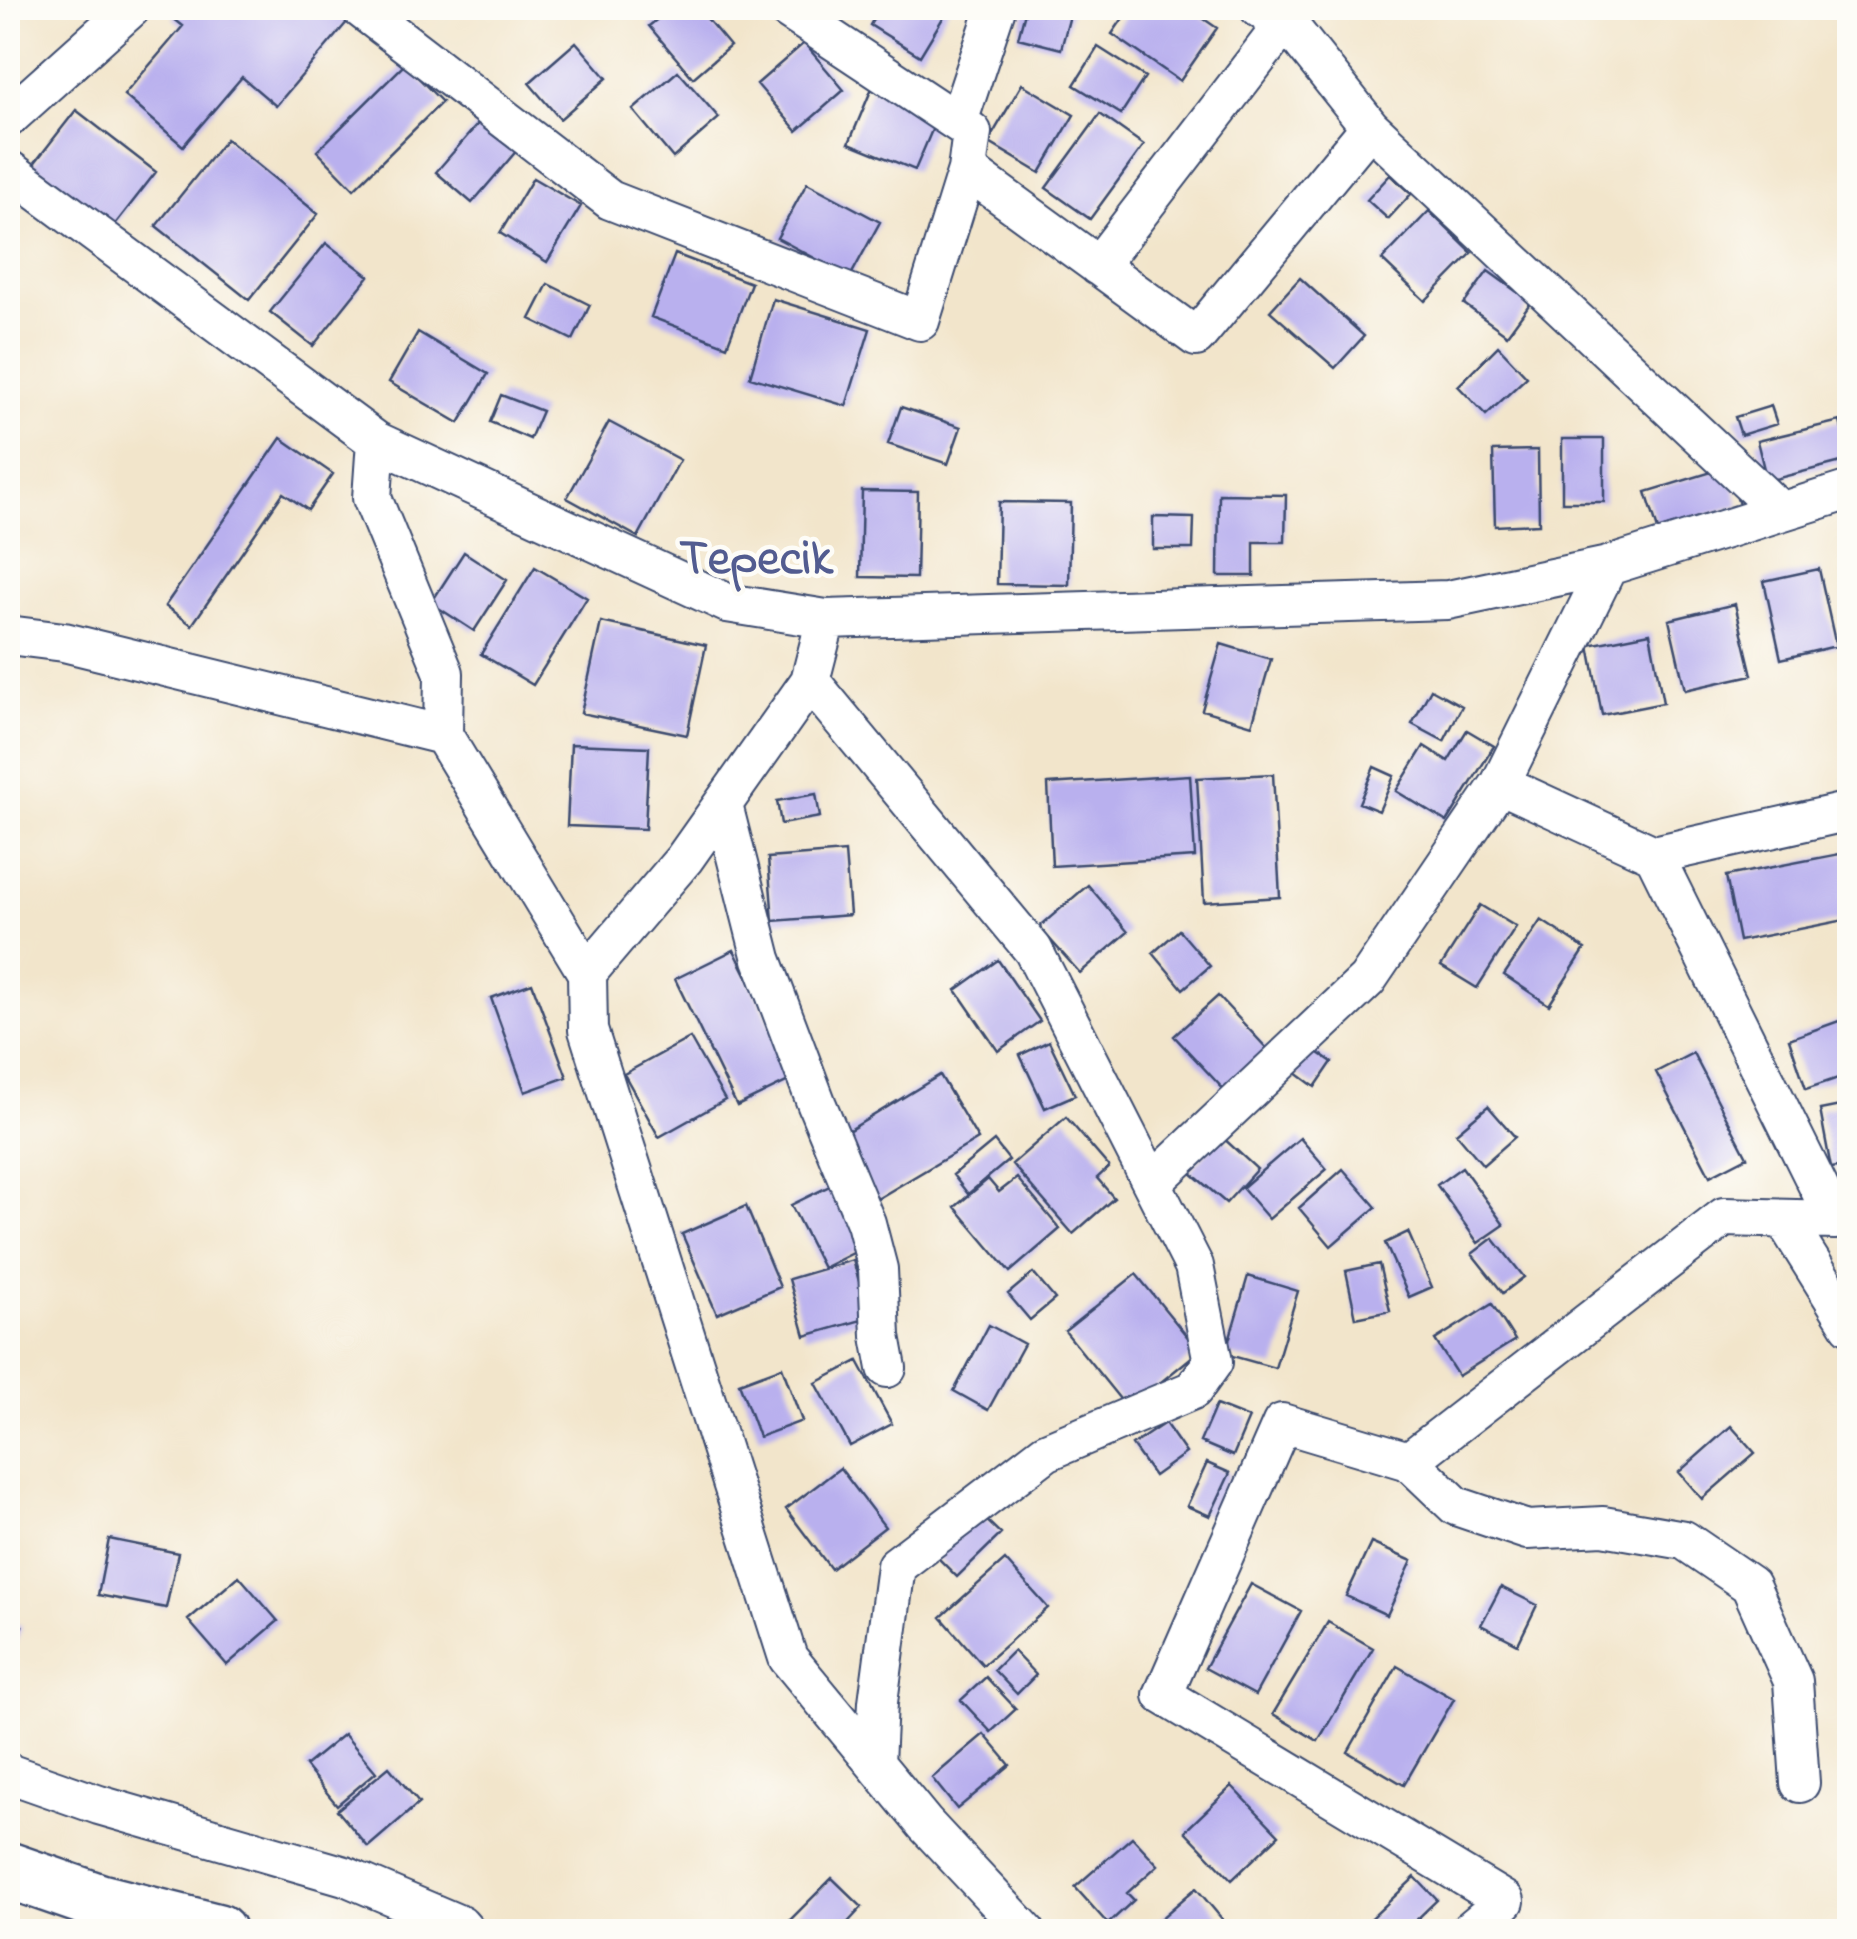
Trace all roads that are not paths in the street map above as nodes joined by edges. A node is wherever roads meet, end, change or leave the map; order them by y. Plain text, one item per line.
1 (131, 8) edge
2 (360, 8) edge
3 (784, 8) edge
4 (996, 8) edge
5 (1280, 13) edge
6 (8, 118) edge
7 (958, 122) junction
8 (1370, 128) junction
9 (8, 168) edge
10 (968, 170) junction
11 (1098, 266) junction
12 (376, 441) junction
13 (1850, 490) edge
14 (1780, 510) junction
15 (1608, 566) junction
16 (826, 619) junction
17 (8, 635) edge
18 (810, 681) junction
19 (444, 735) junction
20 (1500, 784) junction
21 (723, 805) junction
22 (1850, 811) edge
23 (1654, 855) junction
24 (587, 973) junction
25 (1152, 1183) junction
26 (1842, 1217) edge
27 (1784, 1219) junction
28 (1850, 1326) edge
29 (887, 1368) dead end
30 (1409, 1461) junction
31 (875, 1763) junction
32 (8, 1773) edge
33 (1800, 1784) dead end
34 (8, 1870) edge
35 (218, 1932) edge
36 (466, 1932) edge
37 (1026, 1932) edge
38 (1468, 1932) edge

1 - 6 street
2 - 10 street
3 - 7 street
4 - 7 street
5 - 8 street
5 - 11 street
7 - 10 street
8 - 11 street
8 - 14 street
9 - 12 street
10 - 11 street
12 - 16 street
12 - 19 street
13 - 14 street
14 - 15 street
15 - 16 street
15 - 20 street
16 - 18 street
17 - 19 street
18 - 21 street
18 - 25 street
19 - 24 street
20 - 23 street
20 - 25 street
21 - 24 street
21 - 29 street
22 - 23 street
23 - 26 street
24 - 31 street
25 - 31 street
26 - 27 street
27 - 28 street
27 - 30 street
30 - 33 street
30 - 38 street
31 - 37 street
32 - 36 street
34 - 35 main road

